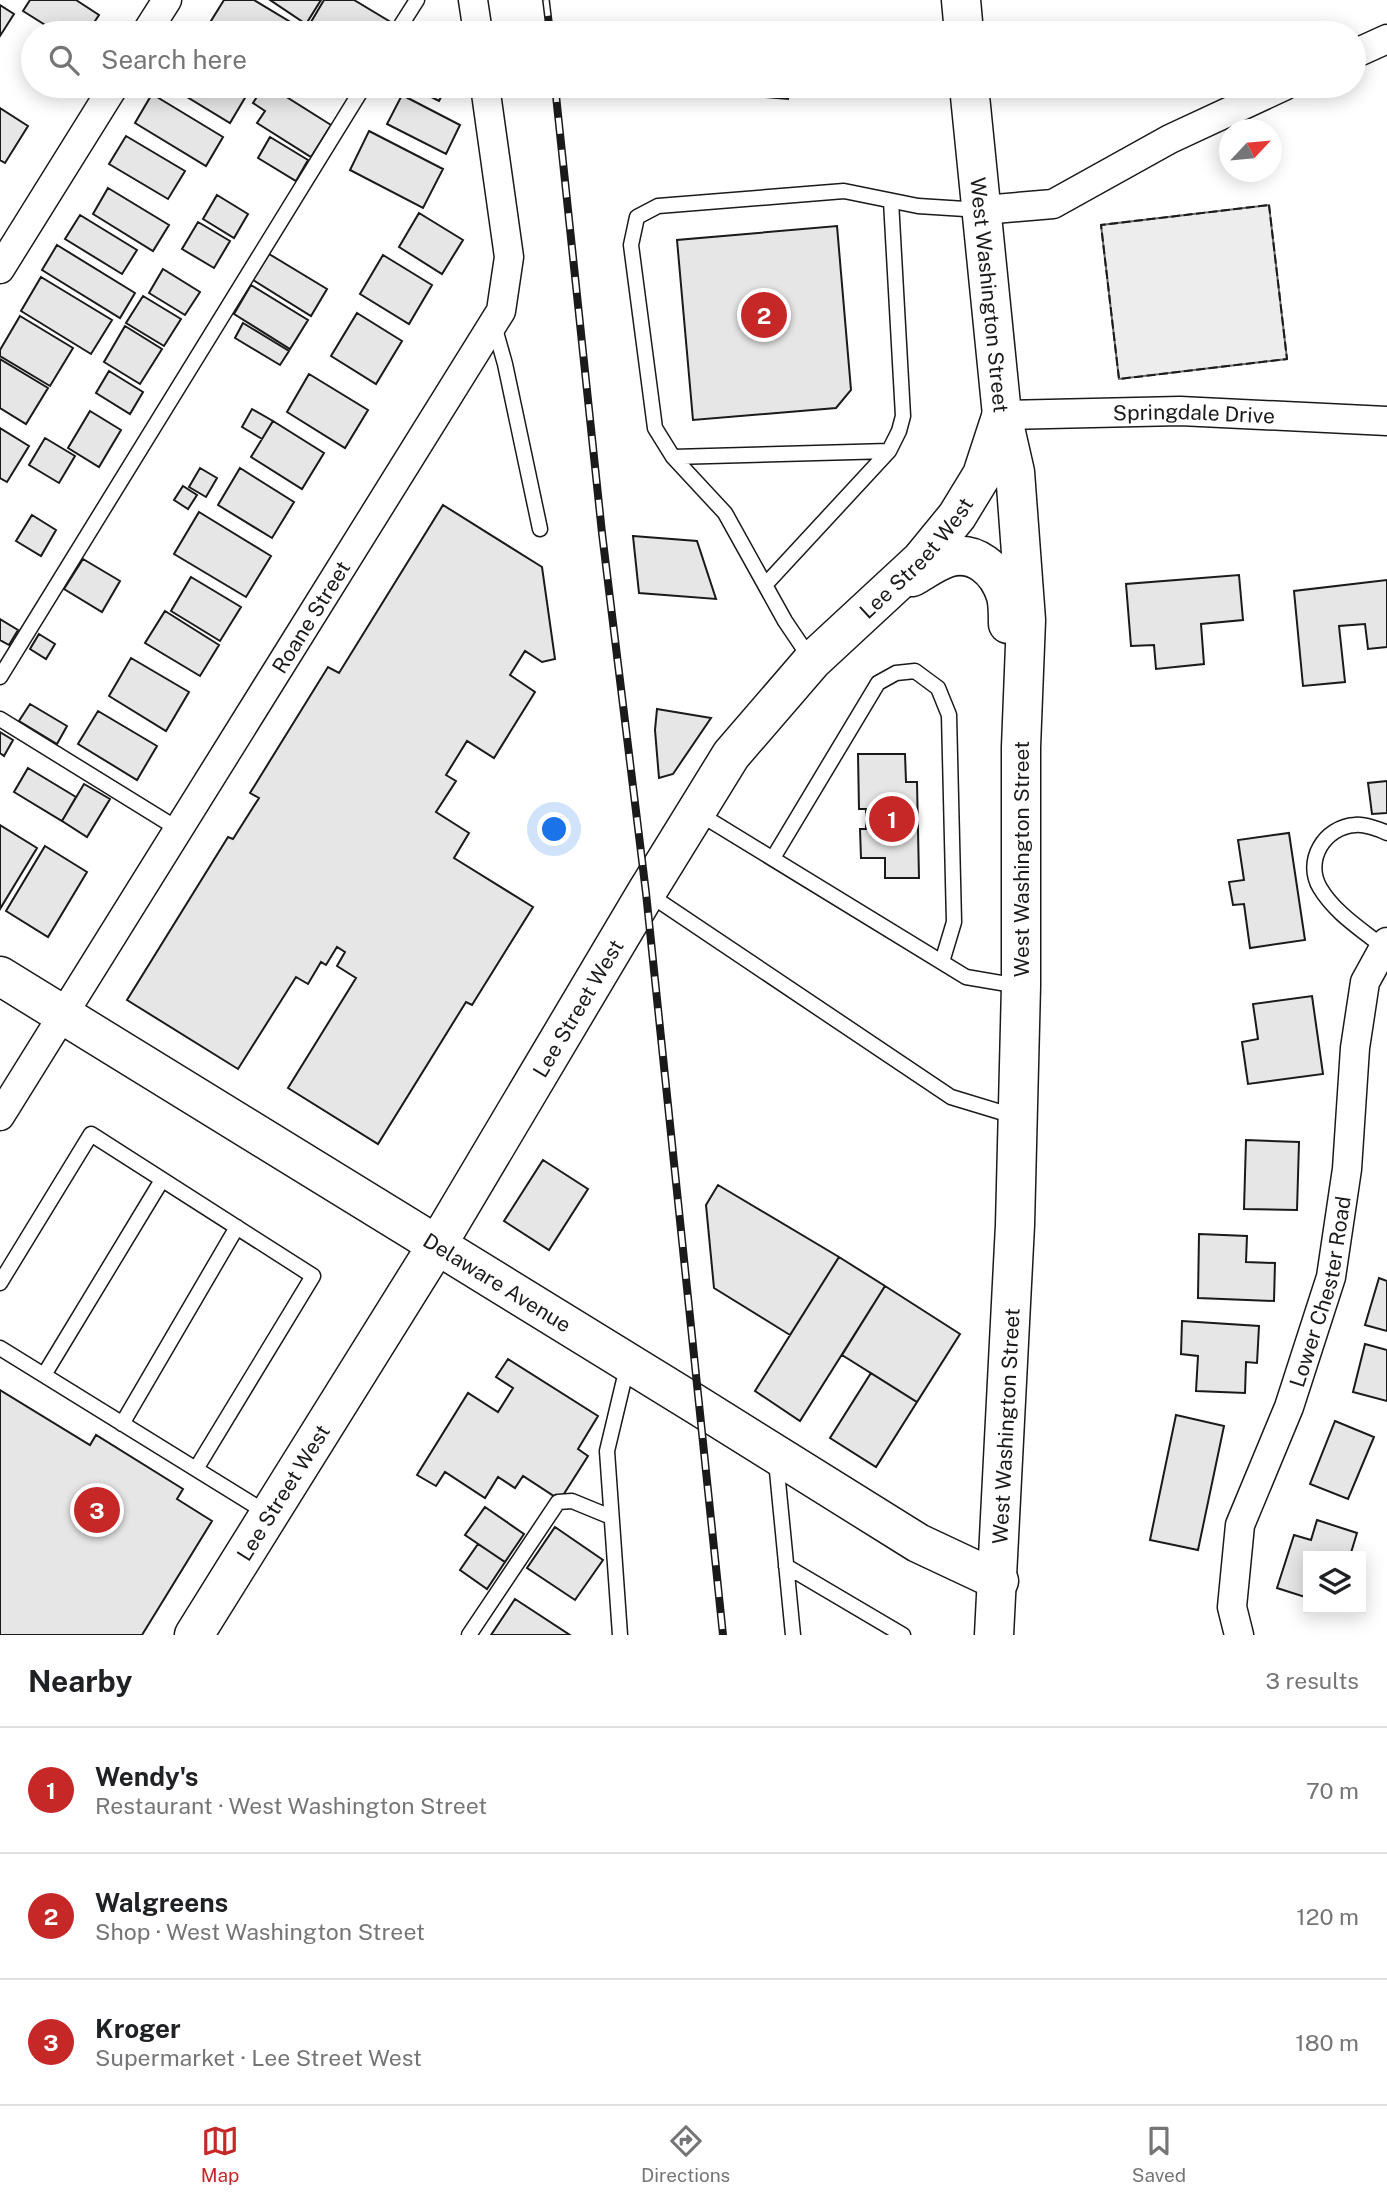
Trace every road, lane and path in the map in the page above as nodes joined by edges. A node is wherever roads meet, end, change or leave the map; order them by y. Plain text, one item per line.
1 (167, 0) edge
2 (417, 0) edge
3 (473, 0) edge
4 (961, 0) edge
5 (154, 21) edge
6 (404, 21) edge
7 (476, 21) edge
8 (963, 21) edge
9 (1387, 40) edge
10 (1366, 49) edge
11 (107, 98) edge
12 (357, 98) edge
13 (487, 98) edge
14 (970, 98) edge
15 (1258, 98) edge
16 (891, 201) junction
17 (982, 210) junction
18 (0, 269) edge
19 (494, 323) junction
20 (1002, 415) junction
21 (1387, 421) edge
22 (889, 451) junction
23 (673, 457) junction
24 (540, 529) dead end
25 (765, 585) junction
26 (891, 588) junction
27 (812, 661) junction
28 (0, 677) edge
29 (0, 719) edge
30 (1021, 747) junction
31 (696, 811) junction
32 (178, 829) junction
33 (1387, 833) edge
34 (773, 858) junction
35 (646, 892) junction
36 (1385, 944) edge
37 (942, 962) junction
38 (0, 976) edge
39 (1021, 986) junction
40 (62, 1014) junction
41 (0, 1116) edge
42 (1018, 1117) junction
43 (162, 1180) junction
44 (237, 1227) junction
45 (437, 1245) junction
46 (0, 1283) edge
47 (0, 1348) edge
48 (628, 1362) junction
49 (44, 1375) junction
50 (122, 1424) junction
51 (775, 1453) junction
52 (196, 1469) junction
53 (269, 1514) junction
54 (611, 1517) junction
55 (786, 1566) junction
56 (999, 1581) junction
57 (194, 1635) edge
58 (469, 1635) edge
59 (620, 1635) edge
60 (793, 1635) edge
61 (903, 1635) edge
62 (995, 1635) edge
63 (1239, 1635) edge

1 - 5 street
2 - 6 lane
3 - 7 street
4 - 8 main road
9 - 10 street
11 - 18 street
12 - 28 lane
13 - 19 street, Roane Street
14 - 17 main road, West Washington Street
15 - 17 street
16 - 17 lane
16 - 22 lane
16 - 23 lane
17 - 20 main road, West Washington Street
19 - 24 lane
19 - 32 street, Roane Street
20 - 21 street, Springdale Drive
20 - 26 main road, Lee Street West
20 - 30 main road, West Washington Street
22 - 23 lane
22 - 25 lane
23 - 25 lane
25 - 27 lane
26 - 27 main road, Lee Street West
26 - 30 main road
27 - 31 main road, Lee Street West
29 - 32 lane
30 - 39 main road, West Washington Street
31 - 34 lane
31 - 35 main road, Lee Street West
32 - 40 street, Roane Street
33 - 36 lane
34 - 37 lane
34 - 37 lane
35 - 42 lane
35 - 45 main road, Lee Street West
36 - 63 street, Lower Chester Road
37 - 39 lane
38 - 40 main road, Delaware Avenue
39 - 42 main road, West Washington Street
40 - 41 street, Roane Street
40 - 45 main road, Delaware Avenue
42 - 56 main road, West Washington Street
43 - 44 lane
43 - 46 lane
43 - 49 lane
44 - 50 lane
44 - 52 lane
45 - 48 main road, Delaware Avenue
45 - 53 main road, Lee Street West
47 - 49 lane
48 - 51 main road, Delaware Avenue
48 - 54 lane
49 - 50 lane
50 - 52 lane
51 - 55 lane
51 - 56 main road, Delaware Avenue
52 - 53 lane
53 - 57 main road, Lee Street West
54 - 58 lane
54 - 59 lane
55 - 60 lane
55 - 61 lane
56 - 62 main road, West Washington Street

